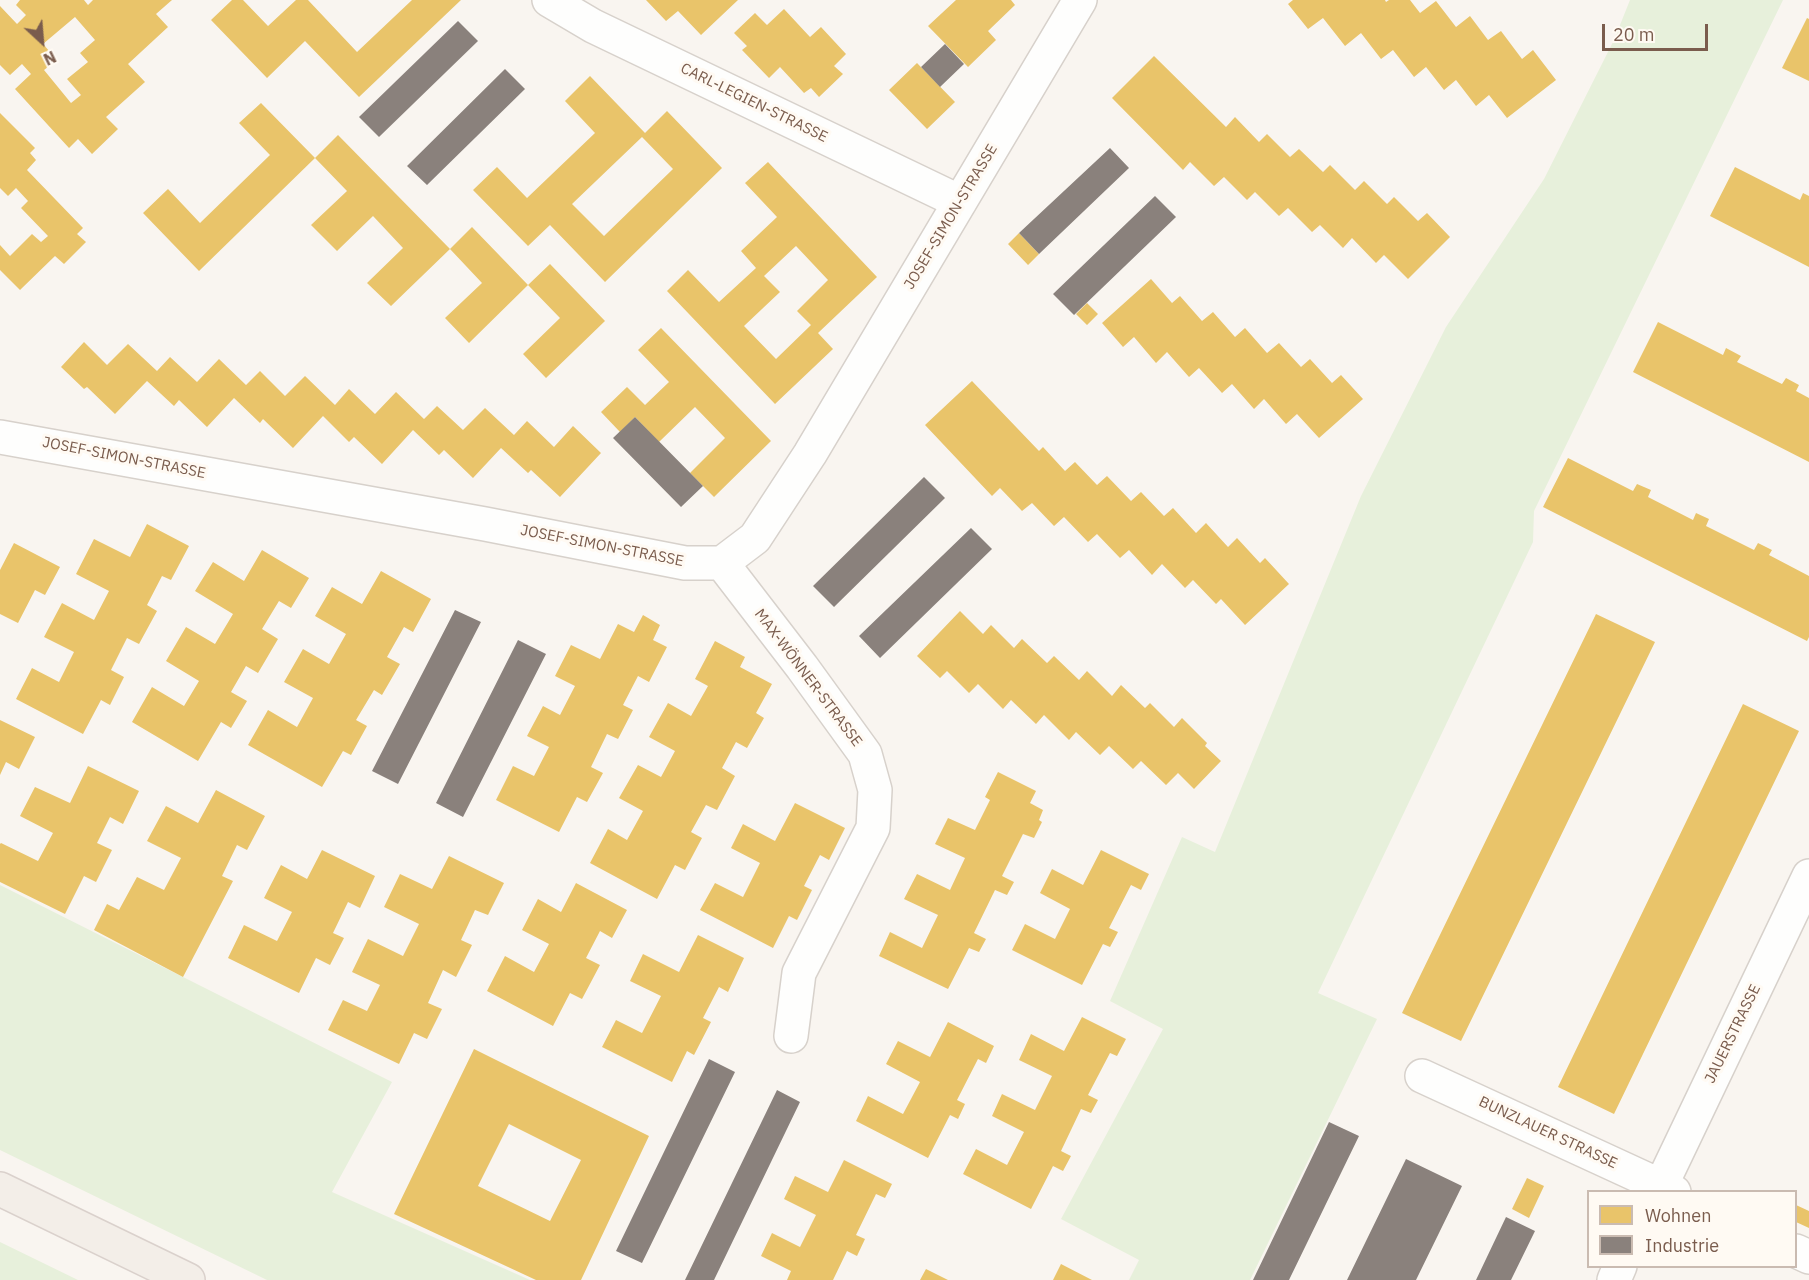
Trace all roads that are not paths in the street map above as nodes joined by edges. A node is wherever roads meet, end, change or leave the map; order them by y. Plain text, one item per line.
1 (549, 0) edge
2 (1080, 0) edge
3 (960, 202) junction
4 (0, 436) edge
5 (722, 563) junction
6 (1809, 876) edge
7 (791, 1036) dead end
8 (1422, 1076) dead end
9 (0, 1189) edge
10 (1664, 1189) edge
11 (188, 1280) edge

1 - 3 street, CARL-LEGIEN-STRASSE
2 - 3 street, JOSEF-SIMON-STRASSE
3 - 5 street, JOSEF-SIMON-STRASSE
4 - 5 street, JOSEF-SIMON-STRASSE
5 - 7 street, MAX-WÖNNER-STRASSE
6 - 10 street, JAUERSTRASSE
8 - 10 street, BUNZLAUER STRASSE
9 - 11 main road

